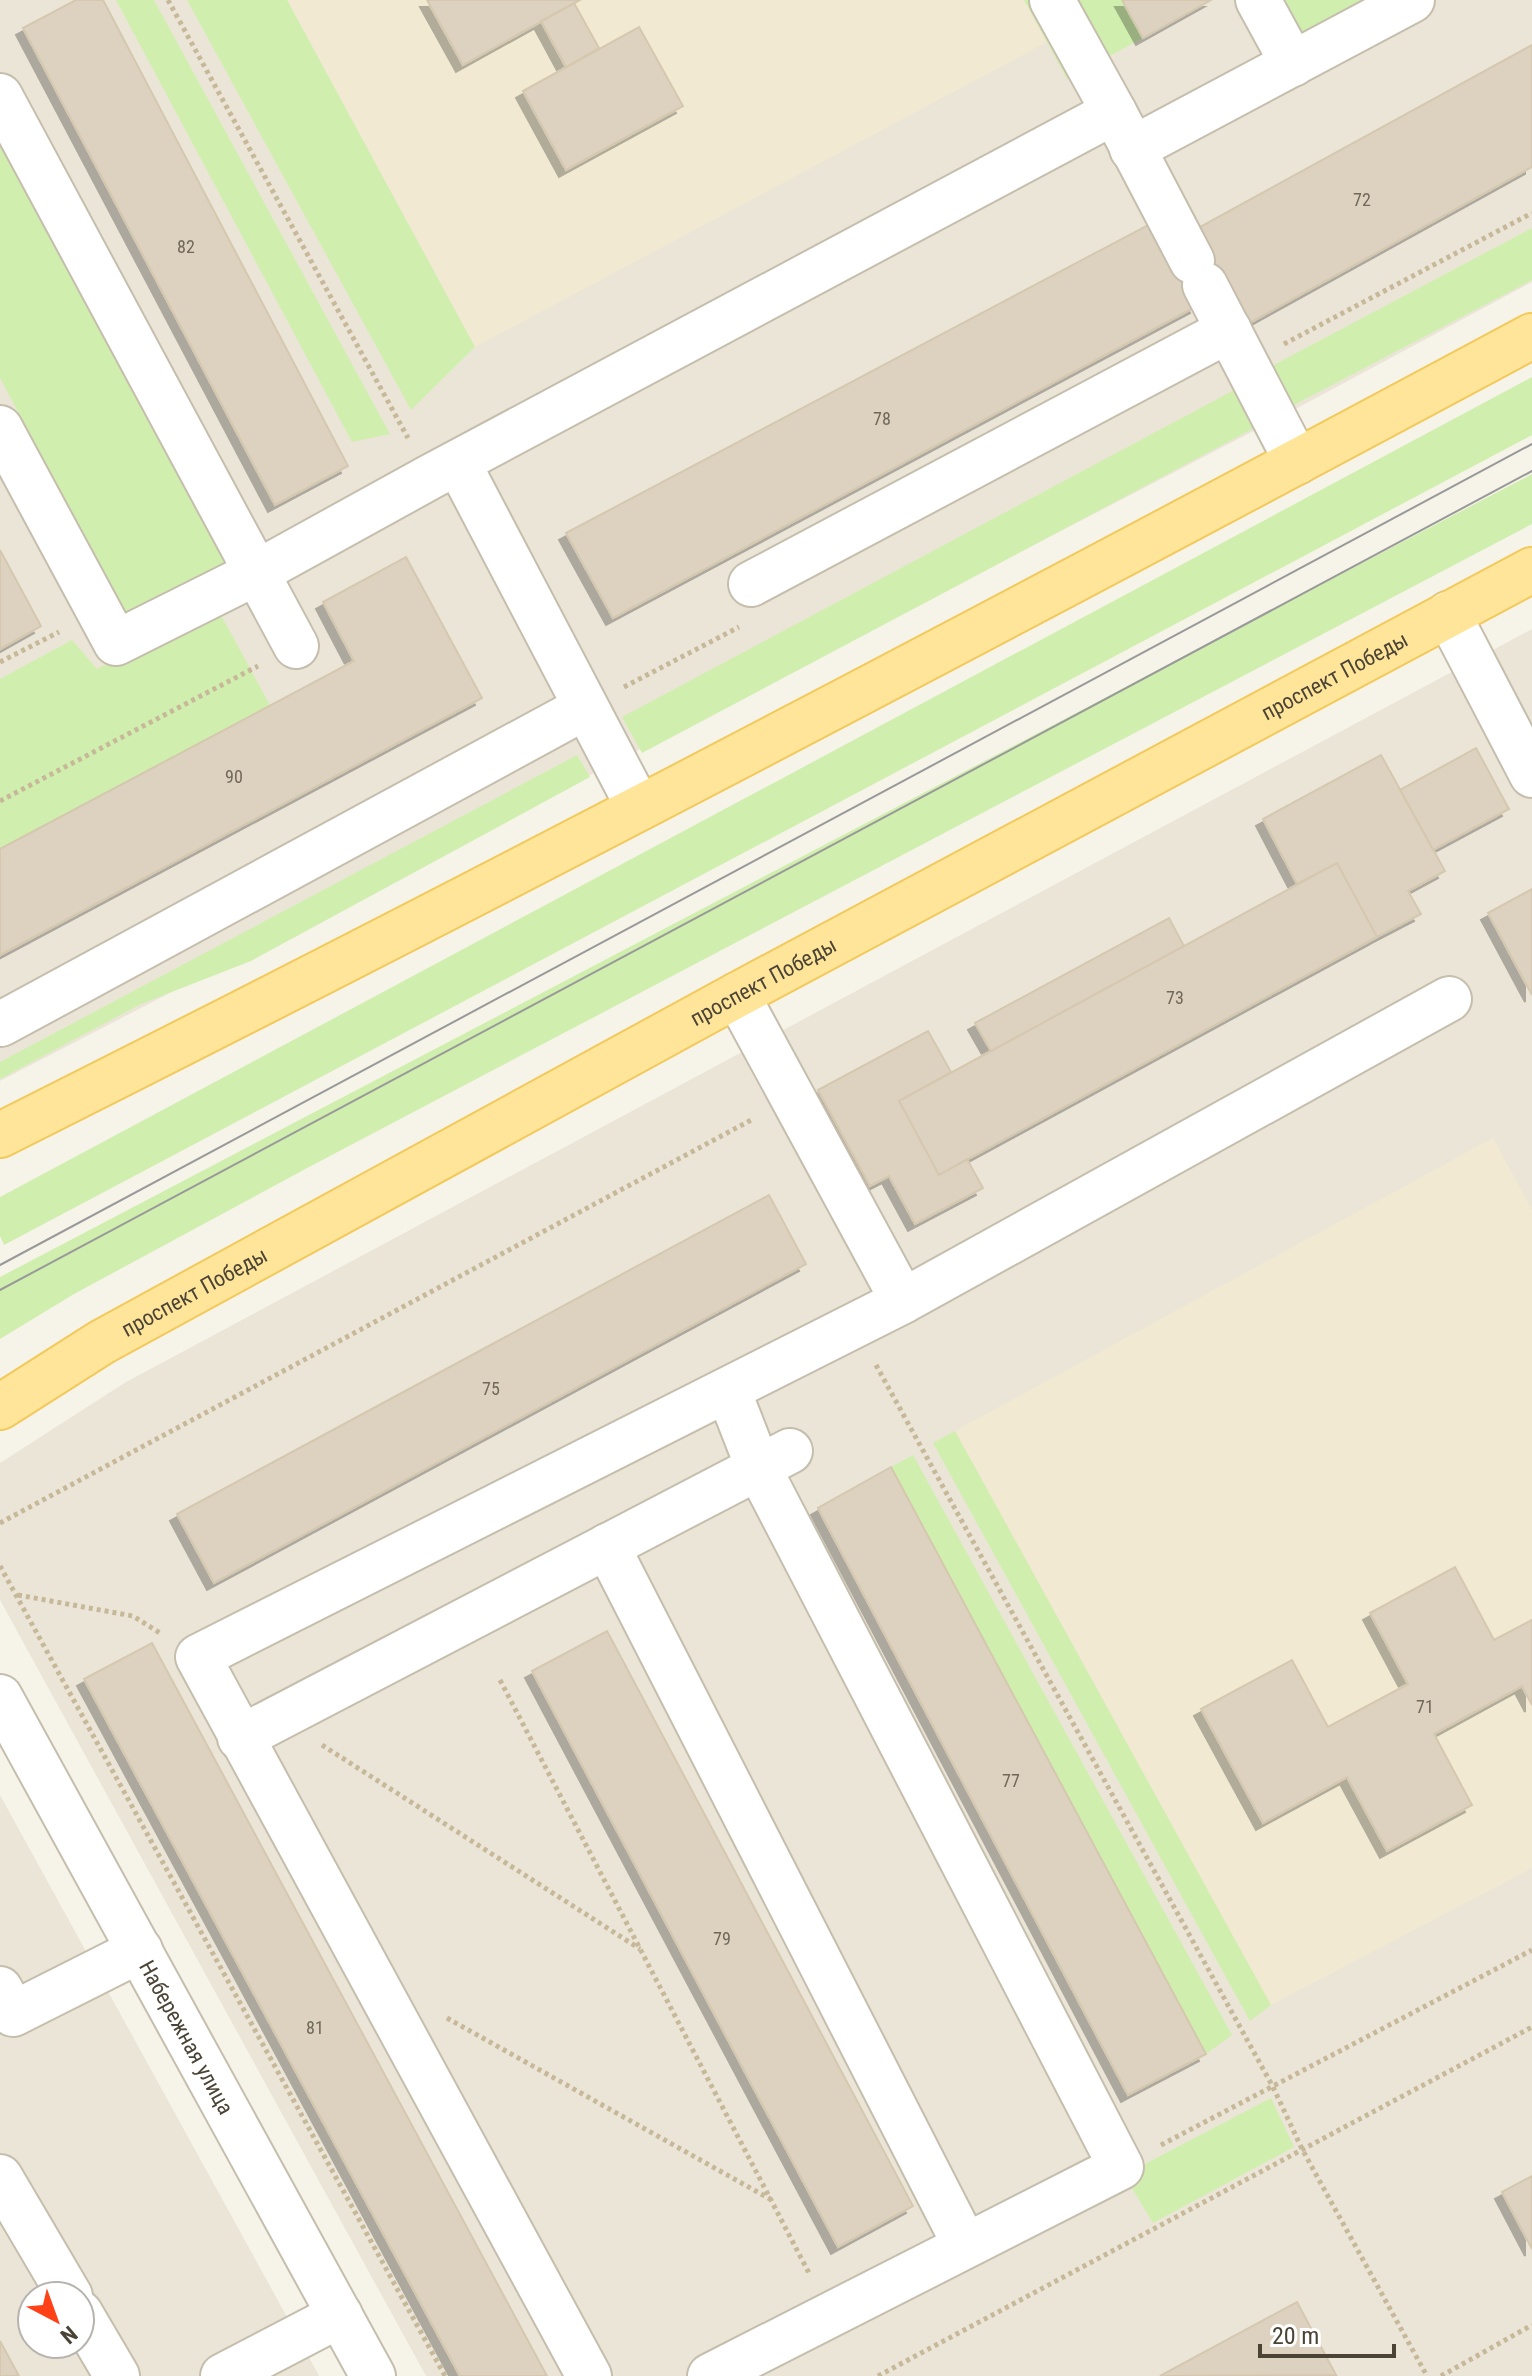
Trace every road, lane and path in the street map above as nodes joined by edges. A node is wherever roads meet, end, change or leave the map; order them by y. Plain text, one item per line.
1 (168, 0) edge
2 (1052, 0) edge
3 (1258, 0) edge
4 (1412, 0) edge
5 (1293, 64) junction
6 (0, 96) edge
7 (1123, 130) junction
8 (1229, 330) junction
9 (1532, 336) edge
10 (0, 428) edge
11 (1297, 462) junction
12 (444, 470) junction
13 (1532, 570) edge
14 (256, 573) junction
15 (751, 584) dead end
16 (99, 612) junction
17 (1448, 614) junction
18 (296, 646) joint
19 (0, 662) edge
20 (584, 708) junction
21 (1532, 775) edge
22 (0, 801) edge
23 (639, 808) junction
24 (737, 995) junction
25 (1449, 999) dead end
26 (1, 1024) edge
27 (793, 1098) junction
28 (0, 1135) edge
29 (903, 1301) junction
30 (854, 1326) junction
31 (728, 1390) junction
32 (0, 1407) edge
33 (774, 1459) junction
34 (0, 1523) edge
35 (607, 1546) junction
36 (0, 1566) edge
37 (18, 1595) junction
38 (198, 1657) junction
39 (500, 1680) dead end
40 (0, 1697) edge
41 (280, 1718) junction
42 (240, 1738) junction
43 (140, 1950) junction
44 (641, 1950) junction
45 (1532, 1950) edge
46 (4, 2008) edge
47 (439, 2013) dead end
48 (1532, 2027) edge
49 (1273, 2087) junction
50 (1302, 2149) junction
51 (1121, 2167) junction
52 (0, 2177) edge
53 (770, 2199) junction
54 (965, 2245) junction
55 (61, 2280) edge
56 (340, 2315) junction
57 (831, 2315) junction
58 (1532, 2325) edge
59 (96, 2340) edge
60 (117, 2376) edge
61 (223, 2376) edge
62 (373, 2376) edge
63 (445, 2376) edge
64 (589, 2376) edge
65 (710, 2376) edge
66 (878, 2376) edge
67 (1427, 2376) edge
68 (1441, 2376) edge

1 - 12 path
2 - 7 street
3 - 5 street
4 - 5 street
5 - 7 street
6 - 14 street
7 - 8 street
7 - 12 street
8 - 11 street
8 - 15 street
9 - 11 main road
10 - 16 street
11 - 23 main road
12 - 14 street
12 - 20 street
13 - 17 main road, проспект Победы
14 - 16 street
14 - 18 street
16 - 19 path
17 - 21 street
17 - 24 main road, проспект Победы
18 - 22 path
20 - 23 street
20 - 26 street
23 - 28 main road
24 - 27 street
24 - 32 main road, проспект Победы
25 - 29 street
27 - 29 street
27 - 34 path
29 - 30 street
30 - 31 street
30 - 49 path
31 - 33 street
31 - 38 street
33 - 35 street
33 - 51 street
35 - 41 street
35 - 54 street
36 - 37 path
37 - 38 path
37 - 63 path
38 - 42 street
39 - 44 path
40 - 43 street, Набережная улица
41 - 42 street
41 - 44 path
42 - 64 street
43 - 46 street
43 - 56 street, Набережная улица
44 - 53 path
45 - 49 path
47 - 53 path
48 - 50 path
49 - 50 path
49 - 51 path
50 - 66 path
50 - 67 path
51 - 54 street
52 - 55 street
53 - 57 path
54 - 57 street
56 - 61 street
56 - 62 street, Набережная улица
57 - 65 street
58 - 68 path
59 - 60 street

